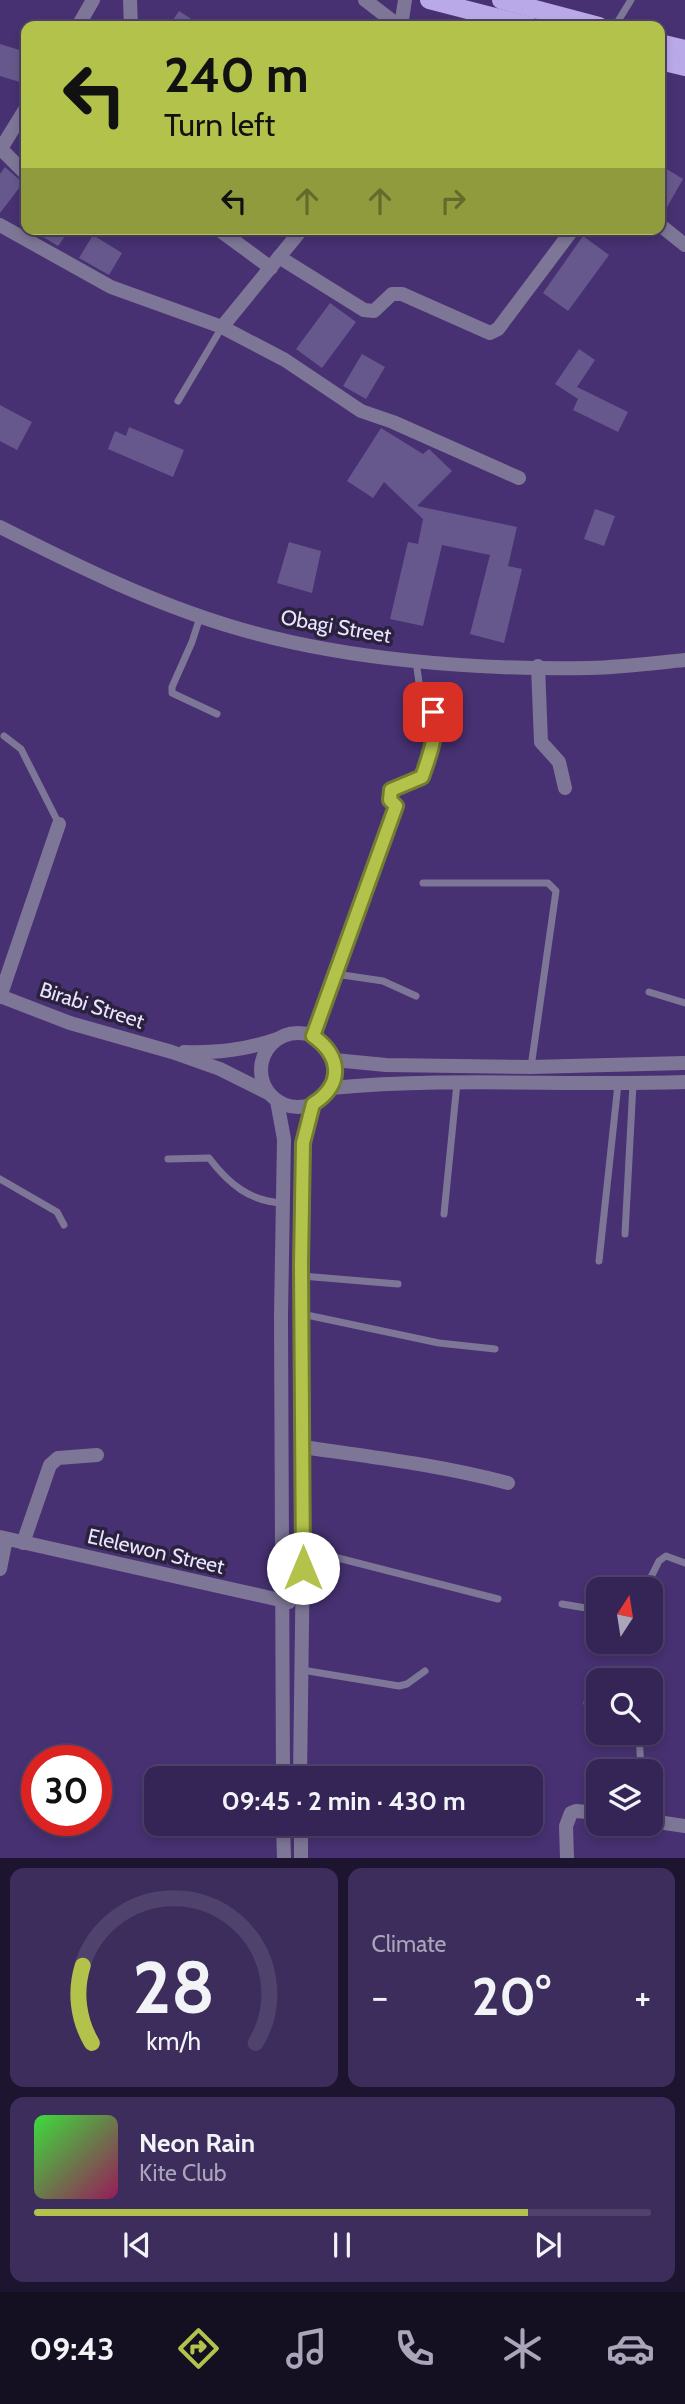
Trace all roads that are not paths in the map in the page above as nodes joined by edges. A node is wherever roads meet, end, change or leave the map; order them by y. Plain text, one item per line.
1 (93, 0) edge
2 (130, 0) edge
3 (365, 0) edge
4 (405, 0) edge
5 (429, 0) edge
6 (501, 0) edge
7 (631, 0) edge
8 (81, 21) edge
9 (131, 21) edge
10 (393, 21) edge
11 (401, 21) edge
12 (511, 21) edge
13 (579, 21) edge
14 (618, 21) edge
15 (665, 44) edge
16 (685, 49) edge
17 (665, 62) edge
18 (685, 67) edge
19 (21, 115) edge
20 (1, 149) edge
21 (21, 169) edge
22 (0, 225) edge
23 (665, 229) edge
24 (228, 235) edge
25 (298, 235) edge
26 (569, 235) edge
27 (685, 245) edge
28 (275, 263) junction
29 (222, 327) junction
30 (178, 401) dead end
31 (519, 478) dead end
32 (0, 527) edge
33 (200, 616) junction
34 (416, 660) junction
35 (685, 660) edge
36 (538, 666) junction
37 (217, 714) dead end
38 (4, 736) dead end
39 (565, 788) dead end
40 (396, 806) joint
41 (59, 824) joint
42 (423, 883) dead end
43 (335, 974) junction
44 (649, 992) dead end
45 (416, 996) dead end
46 (0, 997) edge
47 (685, 1003) edge
48 (313, 1036) junction
49 (278, 1039) junction
50 (172, 1052) junction
51 (334, 1060) junction
52 (685, 1063) edge
53 (531, 1067) junction
54 (457, 1082) junction
55 (685, 1082) edge
56 (625, 1084) junction
57 (331, 1087) junction
58 (273, 1097) junction
59 (313, 1104) junction
60 (168, 1159) dead end
61 (0, 1180) edge
62 (283, 1203) junction
63 (444, 1214) dead end
64 (64, 1224) dead end
65 (625, 1234) dead end
66 (599, 1261) dead end
67 (301, 1276) junction
68 (398, 1284) dead end
69 (302, 1314) junction
70 (495, 1349) dead end
71 (303, 1447) junction
72 (97, 1455) dead end
73 (508, 1483) dead end
74 (3, 1538) edge
75 (23, 1543) junction
76 (303, 1549) junction
77 (685, 1563) edge
78 (0, 1569) edge
79 (651, 1577) edge
80 (498, 1599) dead end
81 (282, 1601) junction
82 (562, 1604) dead end
83 (302, 1605) junction
84 (586, 1608) edge
85 (302, 1670) junction
86 (425, 1671) dead end
87 (283, 1766) edge
88 (300, 1766) edge
89 (586, 1812) edge
90 (663, 1823) edge
91 (685, 1826) edge
92 (284, 1836) edge
93 (301, 1836) edge
94 (284, 1858) edge
95 (301, 1858) edge
96 (567, 1858) edge

1 - 8 street
2 - 9 street
3 - 10 street
4 - 11 street
5 - 12 main road
6 - 13 main road
7 - 14 lane
15 - 16 main road
17 - 18 main road
19 - 20 street
20 - 21 street
22 - 29 street
23 - 27 street
24 - 28 street
25 - 28 street
26 - 28 street
28 - 29 street
29 - 30 lane
29 - 31 street
32 - 33 street, Obagi Street
33 - 34 street, Obagi Street
33 - 37 lane
34 - 36 street, Obagi Street
34 - 40 lane
35 - 36 street, Obagi Street
36 - 39 street
38 - 41 lane
40 - 43 street
41 - 46 street
42 - 53 lane
43 - 45 lane
43 - 48 street
44 - 47 lane
46 - 50 street, Birabi Street
48 - 49 street
48 - 51 street
49 - 50 street
49 - 58 street
50 - 58 street
51 - 53 street
51 - 57 street
52 - 53 street
54 - 56 street
54 - 57 street
54 - 63 lane
55 - 56 street
56 - 65 lane
56 - 66 lane
57 - 59 street
58 - 59 street
58 - 62 street
59 - 67 street
60 - 62 lane
61 - 64 lane
62 - 81 street
67 - 68 lane
67 - 69 street
69 - 70 lane
69 - 71 street
71 - 73 street
71 - 76 street
72 - 75 street
74 - 75 street, Elelewon Street
74 - 78 street
75 - 81 street, Elelewon Street
76 - 80 lane
76 - 83 street
77 - 79 lane
81 - 83 street, Elelewon Street
81 - 87 street
82 - 84 lane
83 - 85 street
85 - 86 lane
85 - 88 street
89 - 96 street
90 - 91 street
92 - 94 street
93 - 95 street

